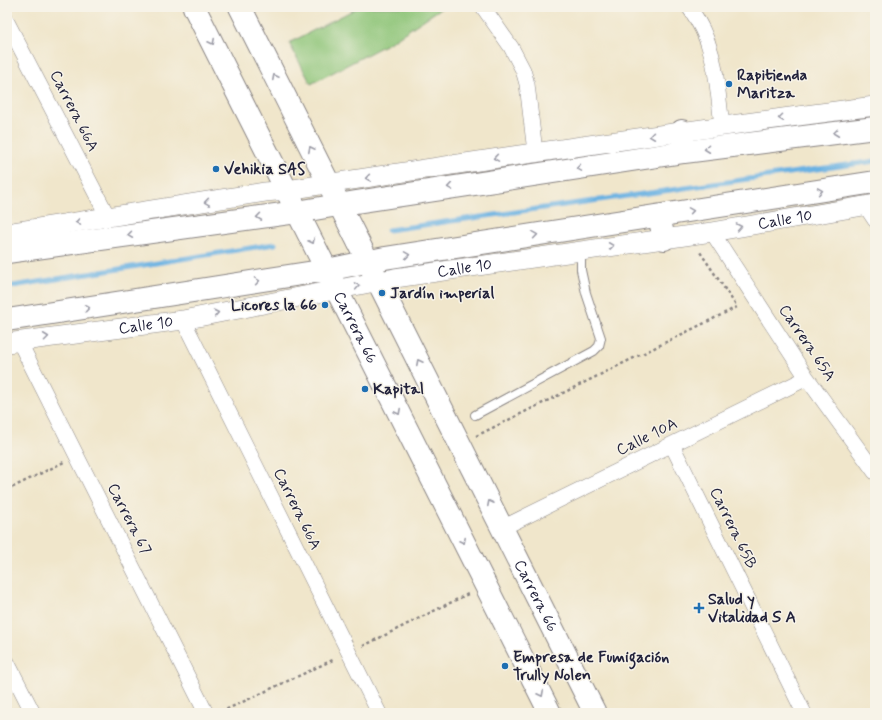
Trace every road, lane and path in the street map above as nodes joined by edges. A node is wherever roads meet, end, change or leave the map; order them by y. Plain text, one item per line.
1 (194, 7) edge
2 (240, 7) edge
3 (483, 7) edge
4 (689, 7) edge
5 (7, 22) edge
6 (875, 106) edge
7 (722, 125) junction
8 (875, 128) edge
9 (683, 142) junction
10 (535, 152) junction
11 (875, 182) edge
12 (329, 184) junction
13 (287, 190) junction
14 (340, 205) junction
15 (872, 210) edge
16 (298, 212) junction
17 (659, 216) junction
18 (108, 217) junction
19 (712, 232) junction
20 (7, 234) edge
21 (664, 239) junction
22 (581, 251) junction
23 (7, 252) edge
24 (700, 252) dead end
25 (368, 261) junction
26 (327, 270) junction
27 (378, 282) junction
28 (337, 290) junction
29 (7, 320) edge
30 (183, 320) junction
31 (13, 342) edge
32 (807, 378) junction
33 (475, 415) dead end
34 (475, 437) dead end
35 (672, 444) junction
36 (77, 456) junction
37 (875, 472) edge
38 (7, 490) edge
39 (502, 528) junction
40 (7, 662) edge
41 (11, 678) edge
42 (34, 713) edge
43 (206, 713) edge
44 (380, 713) edge
45 (550, 713) edge
46 (596, 713) edge
47 (804, 713) edge

1 -> 13 main road, Carrera 66
12 -> 2 main road, Carrera 66
3 - 10 street
4 - 7 street
5 - 18 street, Carrera 66A
6 -> 7 street
7 - 9 street
8 -> 9 main road
9 -> 10 street
9 -> 14 main road
10 -> 12 street
17 -> 11 main road, Calle 10
12 - 13 street
12 - 14 main road, Carrera 66
13 - 16 main road, Carrera 66
13 -> 18 street
14 - 16 main road
14 - 25 main road, Carrera 66
19 -> 15 street, Calle 10
16 -> 23 main road
16 -> 26 main road, Carrera 66
17 - 21 main road
25 -> 17 main road, Calle 10
18 -> 20 street
19 - 21 street, Calle 10
19 - 32 street, Carrera 65A
22 -> 21 street, Calle 10
22 - 27 street, Calle 10
22 - 33 lane
24 - 34 path
25 - 26 main road, Calle 10
25 - 27 main road, Carrera 66
26 - 28 main road, Carrera 66
29 -> 26 main road, Calle 10
28 -> 27 street, Calle 10
39 -> 27 main road, Carrera 66
30 -> 28 street, Calle 10
28 -> 45 main road, Carrera 66
31 -> 30 street, Calle 10
30 - 44 street, Carrera 66A
31 - 36 street, Carrera 67
32 - 35 street, Calle 10A
32 - 37 street, Carrera 65A
35 - 39 street, Calle 10A
35 - 47 street, Carrera 65B
36 - 38 path
36 - 43 street, Carrera 67
39 - 46 main road, Carrera 66
40 - 41 street
41 - 42 street

